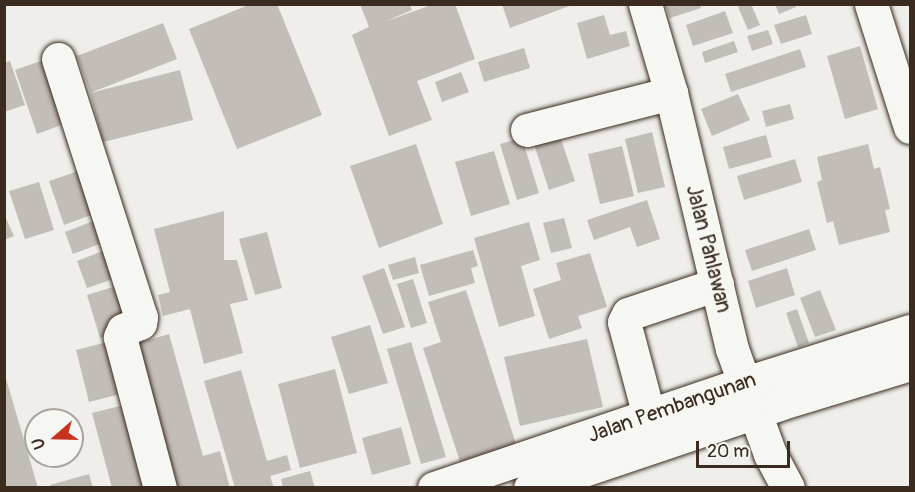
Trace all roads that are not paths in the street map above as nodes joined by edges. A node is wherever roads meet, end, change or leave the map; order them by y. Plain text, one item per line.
1 (645, 4) edge
2 (871, 4) edge
3 (58, 59) dead end
4 (671, 93) junction
5 (910, 127) edge
6 (527, 130) dead end
7 (717, 284) junction
8 (910, 331) edge
9 (910, 364) edge
10 (745, 383) junction
11 (755, 414) junction
12 (649, 416) junction
13 (615, 443) junction
14 (497, 478) edge
15 (160, 488) edge
16 (434, 488) edge
17 (530, 488) edge
18 (788, 488) edge

1 - 4 main road, Jalan Pahlawan
2 - 5 main road
3 - 15 main road
4 - 6 main road
4 - 7 main road, Jalan Pahlawan
7 - 10 main road, Jalan Pahlawan
7 - 12 main road
8 - 10 main road, Jalan Pembangunan
9 - 11 main road, Jalan Pembangunan
10 - 11 main road, Jalan Pahlawan
10 - 12 main road, Jalan Pembangunan
11 - 13 main road, Jalan Pembangunan
11 - 18 main road, Jalan Pahlawan
12 - 13 main road, Jalan Pembangunan
13 - 14 main road, Jalan Pembangunan
13 - 17 main road, Jalan Pembangunan
14 - 16 main road, Jalan Pembangunan

